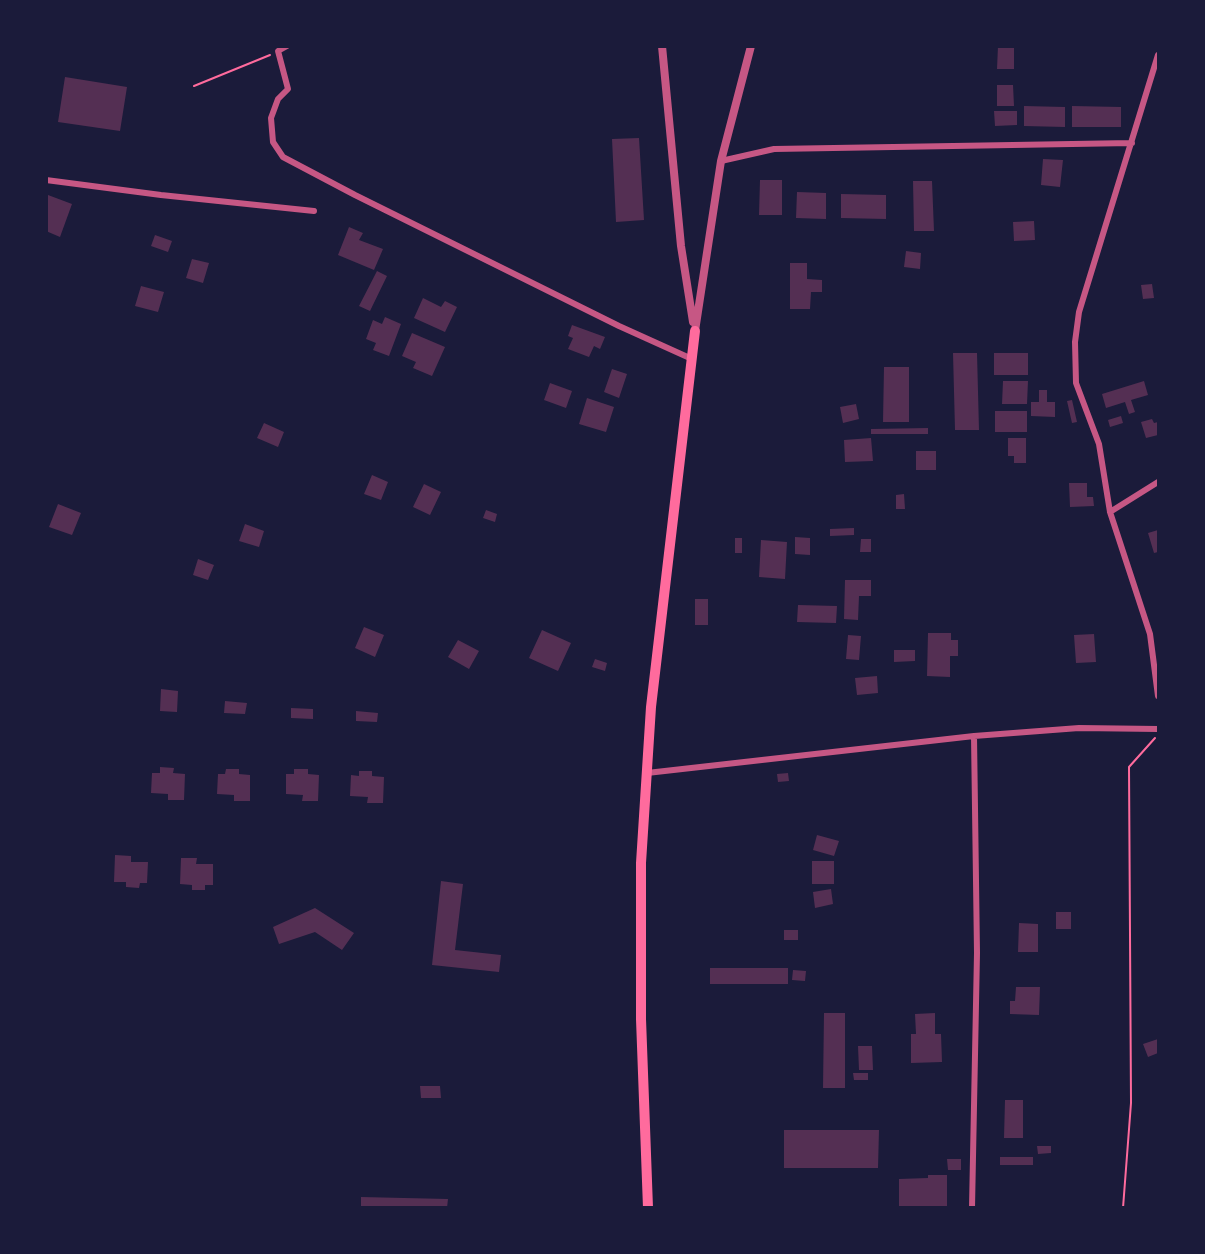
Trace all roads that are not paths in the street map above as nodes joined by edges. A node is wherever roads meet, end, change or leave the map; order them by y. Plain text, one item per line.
1 (287, 46) edge
2 (662, 46) edge
3 (751, 46) edge
4 (1158, 55) edge
5 (1132, 143) junction
6 (721, 161) junction
7 (46, 180) edge
8 (314, 211) dead end
9 (695, 331) junction
10 (693, 359) junction
11 (1158, 482) edge
12 (1110, 512) junction
13 (1158, 696) edge
14 (1158, 729) edge
15 (974, 736) junction
16 (647, 773) junction
17 (648, 1208) edge
18 (972, 1208) edge

1 - 10 street
2 - 9 street
3 - 6 street
4 - 5 street
5 - 6 street
5 - 12 street
6 - 9 street
7 - 8 street
9 - 10 highway
10 - 16 highway
11 - 12 street
12 - 13 street
14 - 15 street
15 - 16 street
15 - 18 street
16 - 17 highway

